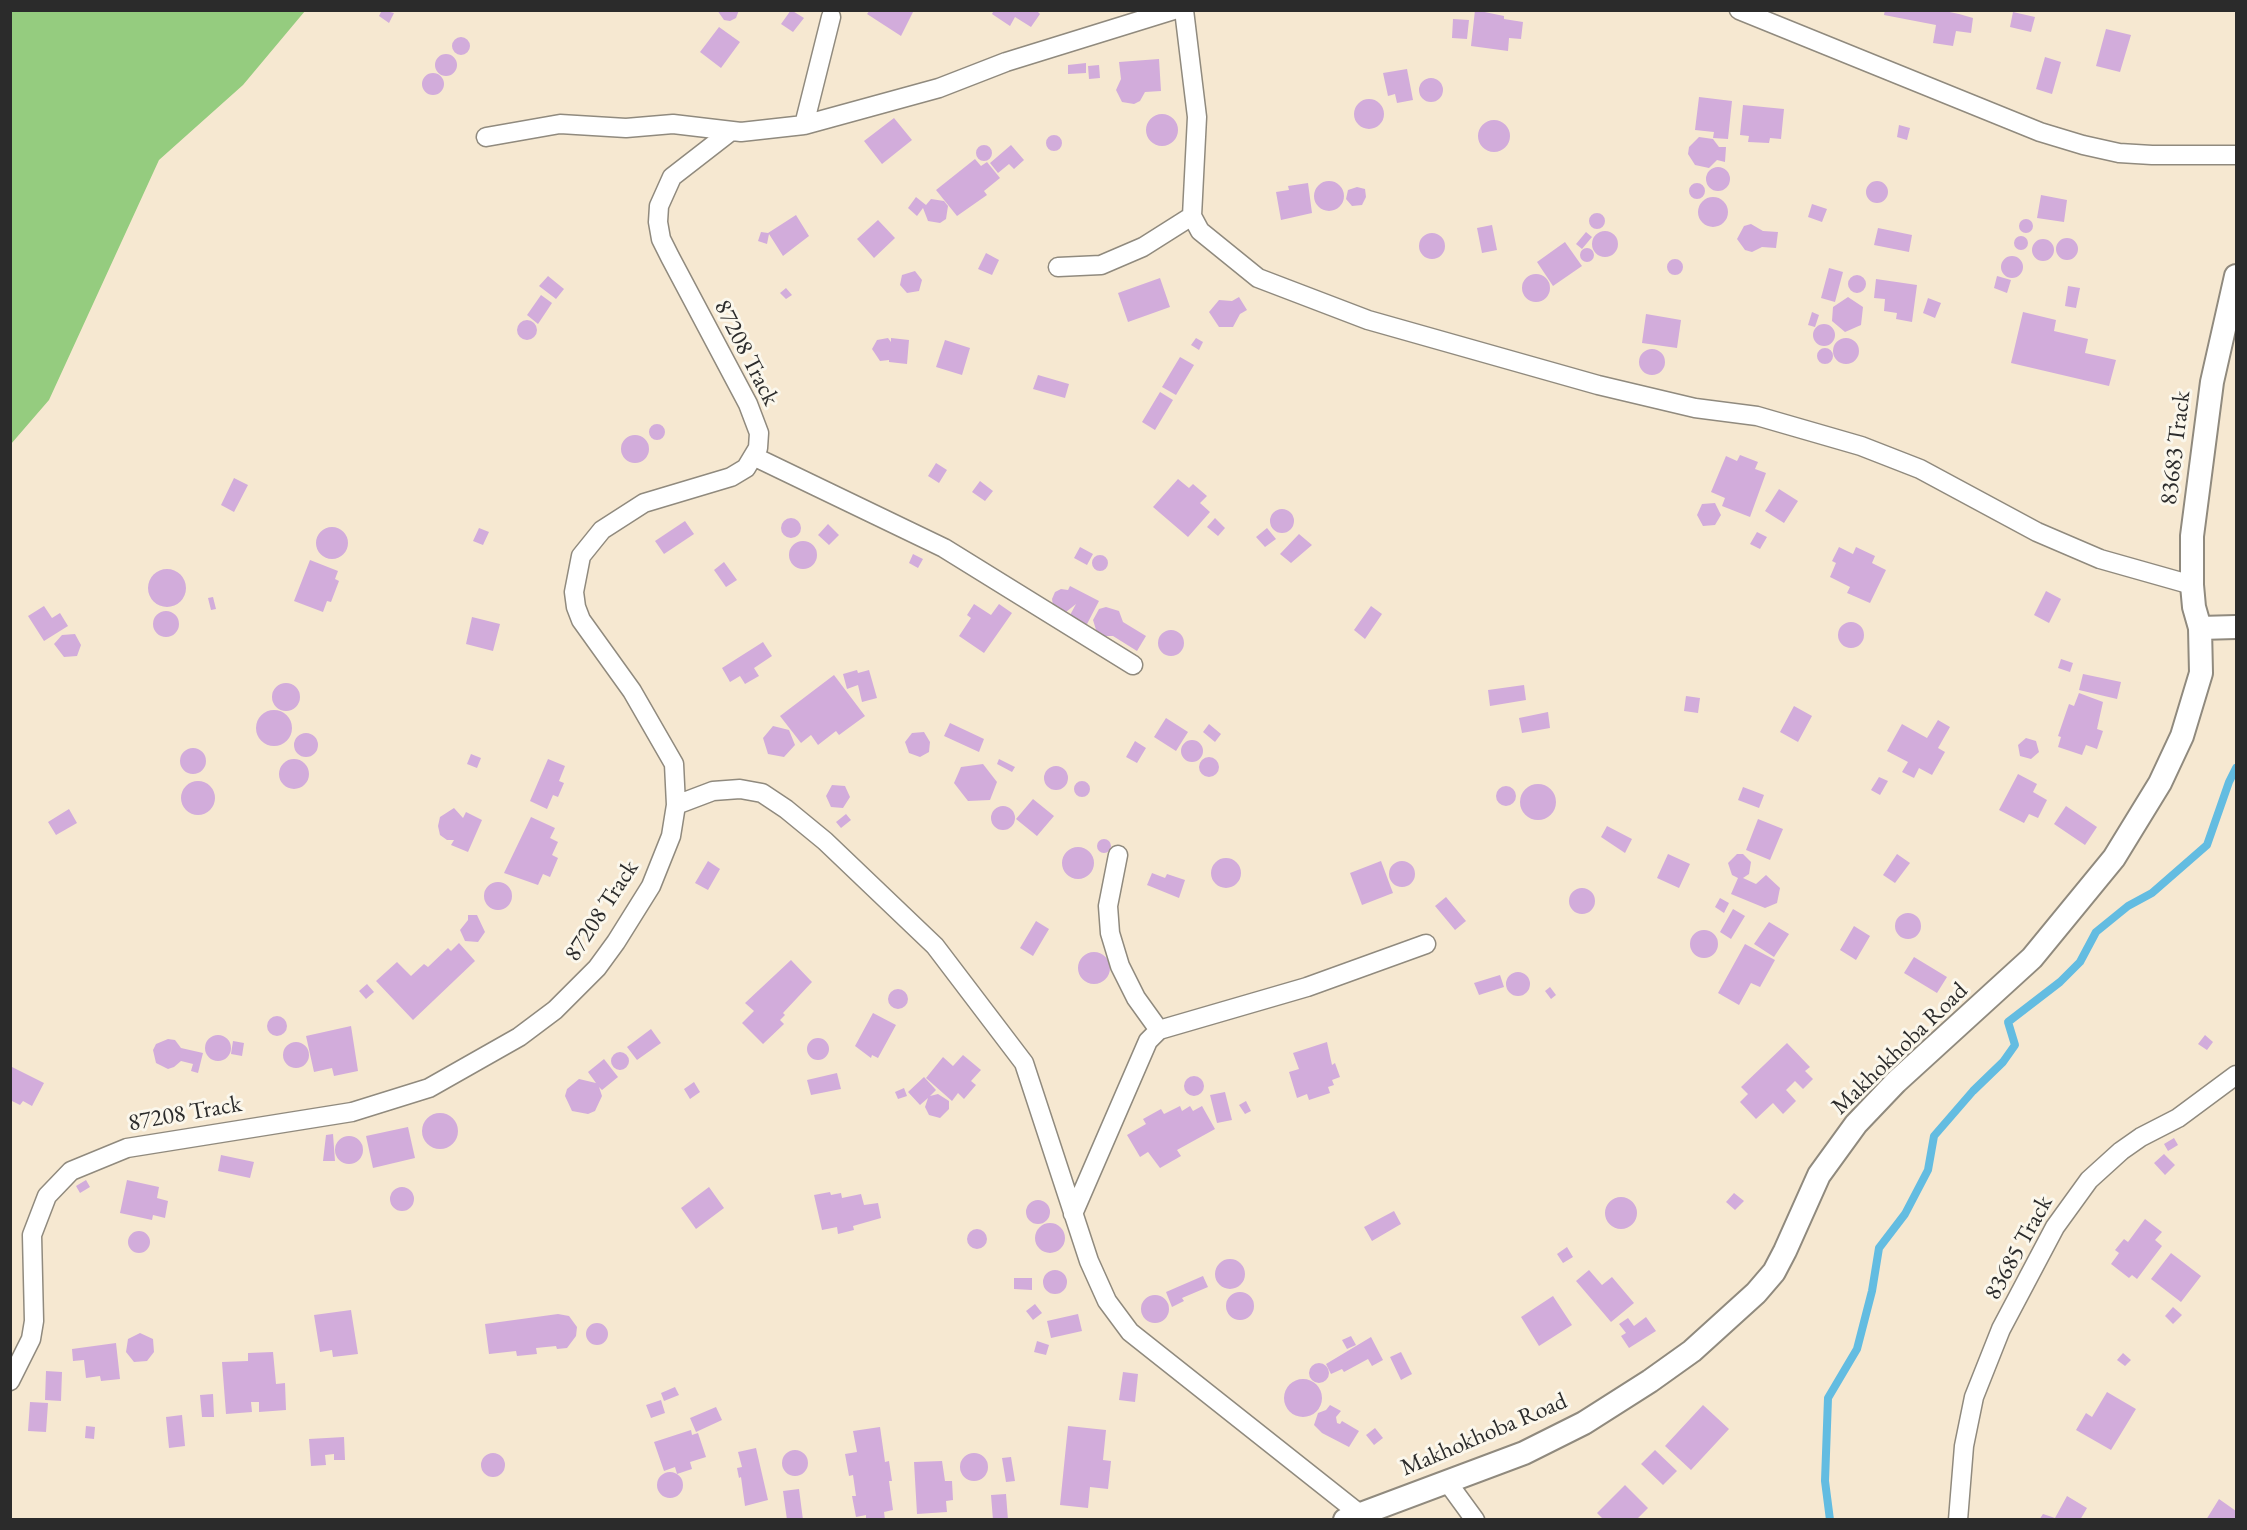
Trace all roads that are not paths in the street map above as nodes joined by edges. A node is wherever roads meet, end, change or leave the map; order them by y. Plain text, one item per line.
1 (1174, 10) edge
2 (1184, 10) edge
3 (1739, 10) edge
4 (831, 17) dead end
5 (804, 125) junction
6 (730, 132) junction
7 (486, 137) dead end
8 (2236, 155) edge
9 (1192, 216) junction
10 (1058, 267) dead end
11 (2236, 276) edge
12 (755, 457) junction
13 (2192, 585) junction
14 (2236, 627) edge
15 (2200, 628) junction
16 (1133, 665) dead end
17 (676, 805) junction
18 (1118, 855) dead end
19 (1426, 944) dead end
20 (1160, 1030) junction
21 (2236, 1075) edge
22 (1074, 1214) junction
23 (10, 1381) edge
24 (1448, 1483) junction
25 (1353, 1517) edge
26 (1475, 1520) edge
27 (1958, 1520) edge

1 - 5 street
2 - 9 street
3 - 8 street
4 - 5 street
5 - 6 street
6 - 7 street
6 - 12 street, 87208 Track
9 - 10 street
9 - 13 street
11 - 13 street, 83683 Track
12 - 16 street
12 - 17 street, 87208 Track
13 - 15 street, 83683 Track
14 - 15 street
15 - 24 street, Makhokhoba Road
17 - 22 street
17 - 23 street, 87208 Track
18 - 20 street
19 - 20 street
20 - 22 street
21 - 27 street, 83685 Track
22 - 25 street
24 - 25 street, Makhokhoba Road
24 - 26 street

